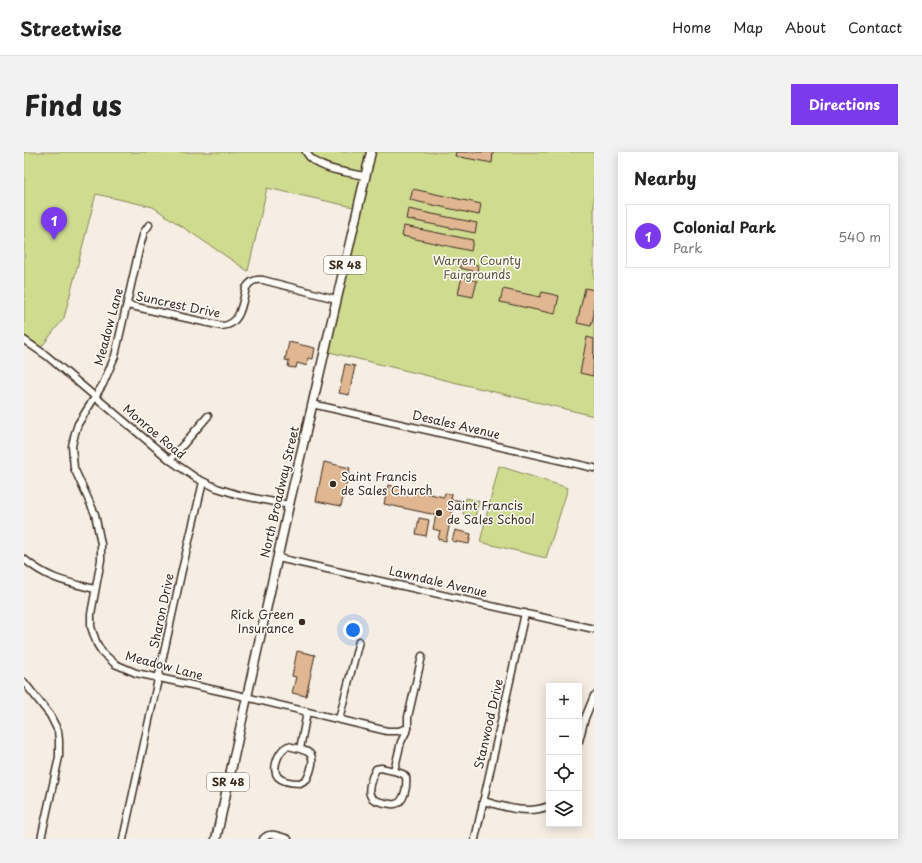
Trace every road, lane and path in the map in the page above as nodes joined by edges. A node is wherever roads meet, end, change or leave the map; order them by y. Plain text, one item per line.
1 (306, 152) edge
2 (371, 152) edge
3 (365, 176) junction
4 (149, 225) dead end
5 (336, 299) junction
6 (127, 305) junction
7 (24, 340) edge
8 (95, 397) junction
9 (312, 404) junction
10 (208, 416) dead end
11 (170, 460) junction
12 (594, 468) edge
13 (203, 482) junction
14 (289, 505) junction
15 (278, 558) junction
16 (24, 559) edge
17 (95, 589) junction
18 (525, 613) junction
19 (594, 629) edge
20 (359, 641) dead end
21 (422, 656) dead end
22 (159, 678) junction
23 (24, 682) edge
24 (594, 696) edge
25 (247, 698) junction
26 (307, 712) junction
27 (339, 719) junction
28 (408, 728) junction
29 (582, 730) edge
30 (300, 749) junction
31 (394, 771) junction
32 (483, 802) junction
33 (546, 807) edge
34 (41, 839) edge
35 (123, 839) edge
36 (216, 839) edge
37 (263, 839) edge
38 (288, 839) edge
39 (475, 839) edge

1 - 3 street
2 - 3 main road, North Broadway Street / SR 48
3 - 5 main road, North Broadway Street / SR 48
4 - 6 street, Meadow Lane
5 - 6 street, Suncrest Drive
5 - 9 main road, North Broadway Street / SR 48
6 - 8 street, Meadow Lane
7 - 8 street, Monroe Road
8 - 11 street, Monroe Road
8 - 17 street, Meadow Lane
9 - 12 street, Desales Avenue
9 - 14 main road, North Broadway Street / SR 48
10 - 11 street
11 - 13 street, Monroe Road
13 - 14 street, Monroe Road
13 - 22 street, Sharon Drive
14 - 15 main road, North Broadway Street / SR 48
15 - 18 street, Lawndale Avenue
15 - 25 main road, North Broadway Street / SR 48
16 - 17 street
17 - 22 street, Meadow Lane
18 - 19 street, Lawndale Avenue
18 - 32 street, Stanwood Drive
20 - 27 street
21 - 28 street
22 - 25 street, Meadow Lane
22 - 35 street, Sharon Drive
23 - 34 street
24 - 29 street
25 - 26 street, Meadow Lane
25 - 36 main road, North Broadway Street / SR 48
26 - 27 street, Meadow Lane
26 - 30 street
27 - 28 street, Meadow Lane
28 - 31 street
30 - 30 street
31 - 31 street
32 - 33 street
32 - 39 street, Stanwood Drive
37 - 38 street

